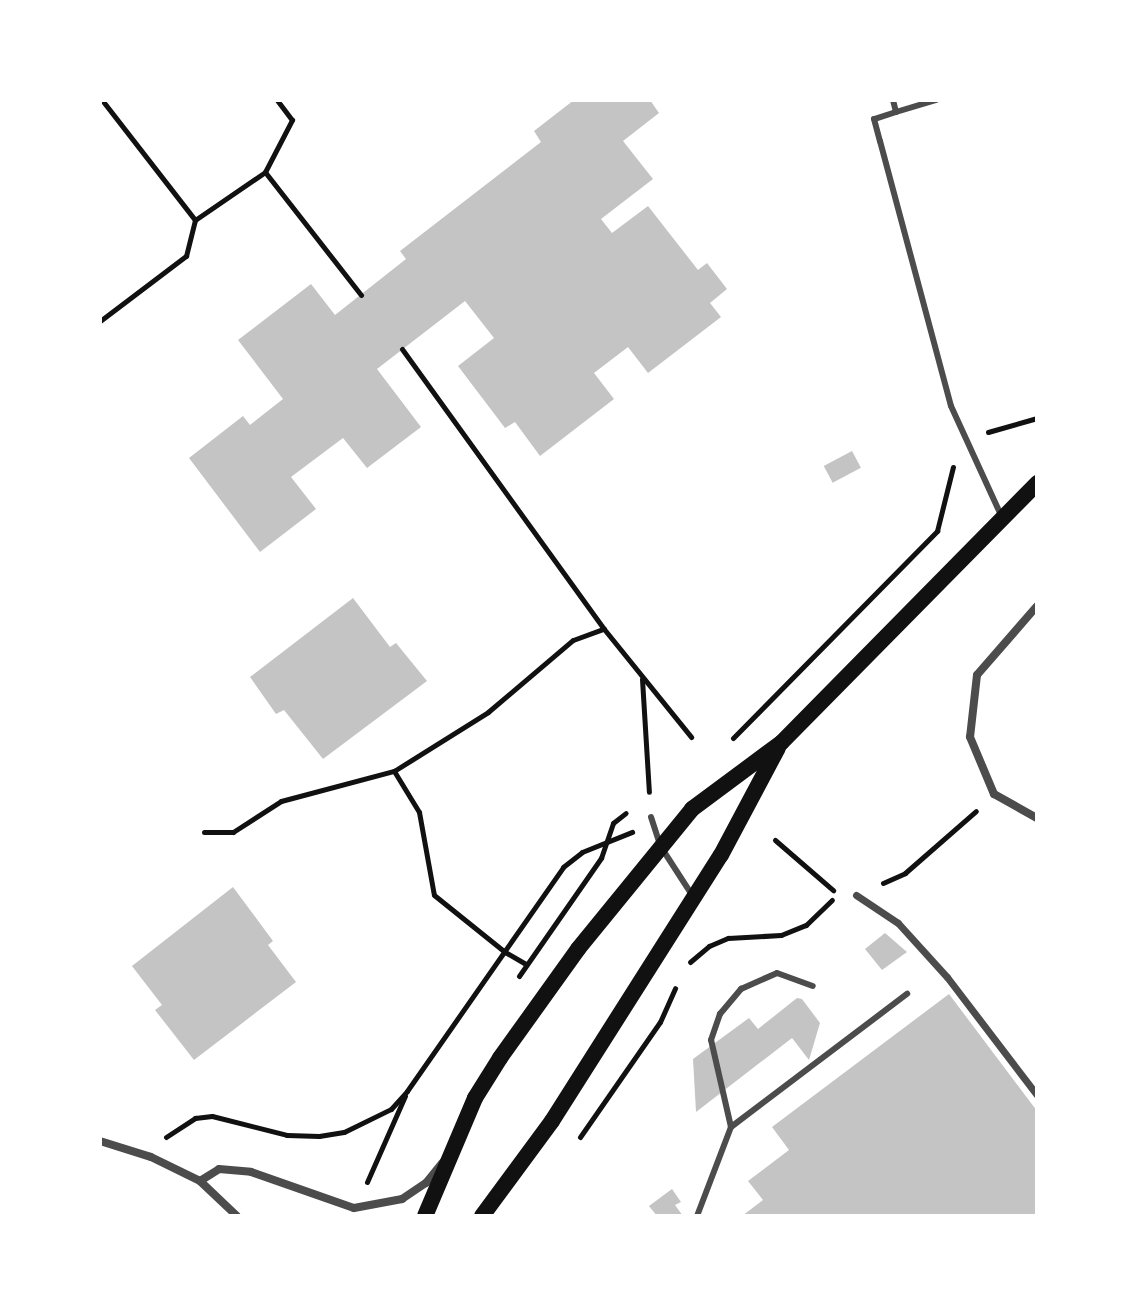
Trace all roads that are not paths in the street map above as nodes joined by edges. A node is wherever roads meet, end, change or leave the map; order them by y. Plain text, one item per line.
1 (893, 100) edge
2 (936, 100) edge
3 (896, 112) junction
4 (1037, 483) edge
5 (1001, 516) junction
6 (1037, 606) edge
7 (781, 743) junction
8 (651, 817) road end
9 (1037, 818) edge
10 (661, 847) junction
11 (856, 895) road end
12 (693, 897) junction
13 (813, 986) dead end
14 (907, 994) dead end
15 (1037, 1095) edge
16 (731, 1127) junction
17 (100, 1141) edge
18 (457, 1143) junction
19 (200, 1181) junction
20 (237, 1216) edge
21 (425, 1216) edge
22 (482, 1216) edge
23 (697, 1216) edge

1 - 3 lane
2 - 3 lane
3 - 5 lane
4 - 5 main road
5 - 7 main road
6 - 9 street
7 - 10 main road
7 - 12 main road
8 - 10 lane
10 - 12 lane
10 - 18 main road
11 - 15 street
12 - 22 main road
13 - 16 lane
14 - 16 lane
16 - 23 lane
17 - 19 street
18 - 19 street
18 - 21 main road
19 - 20 street

